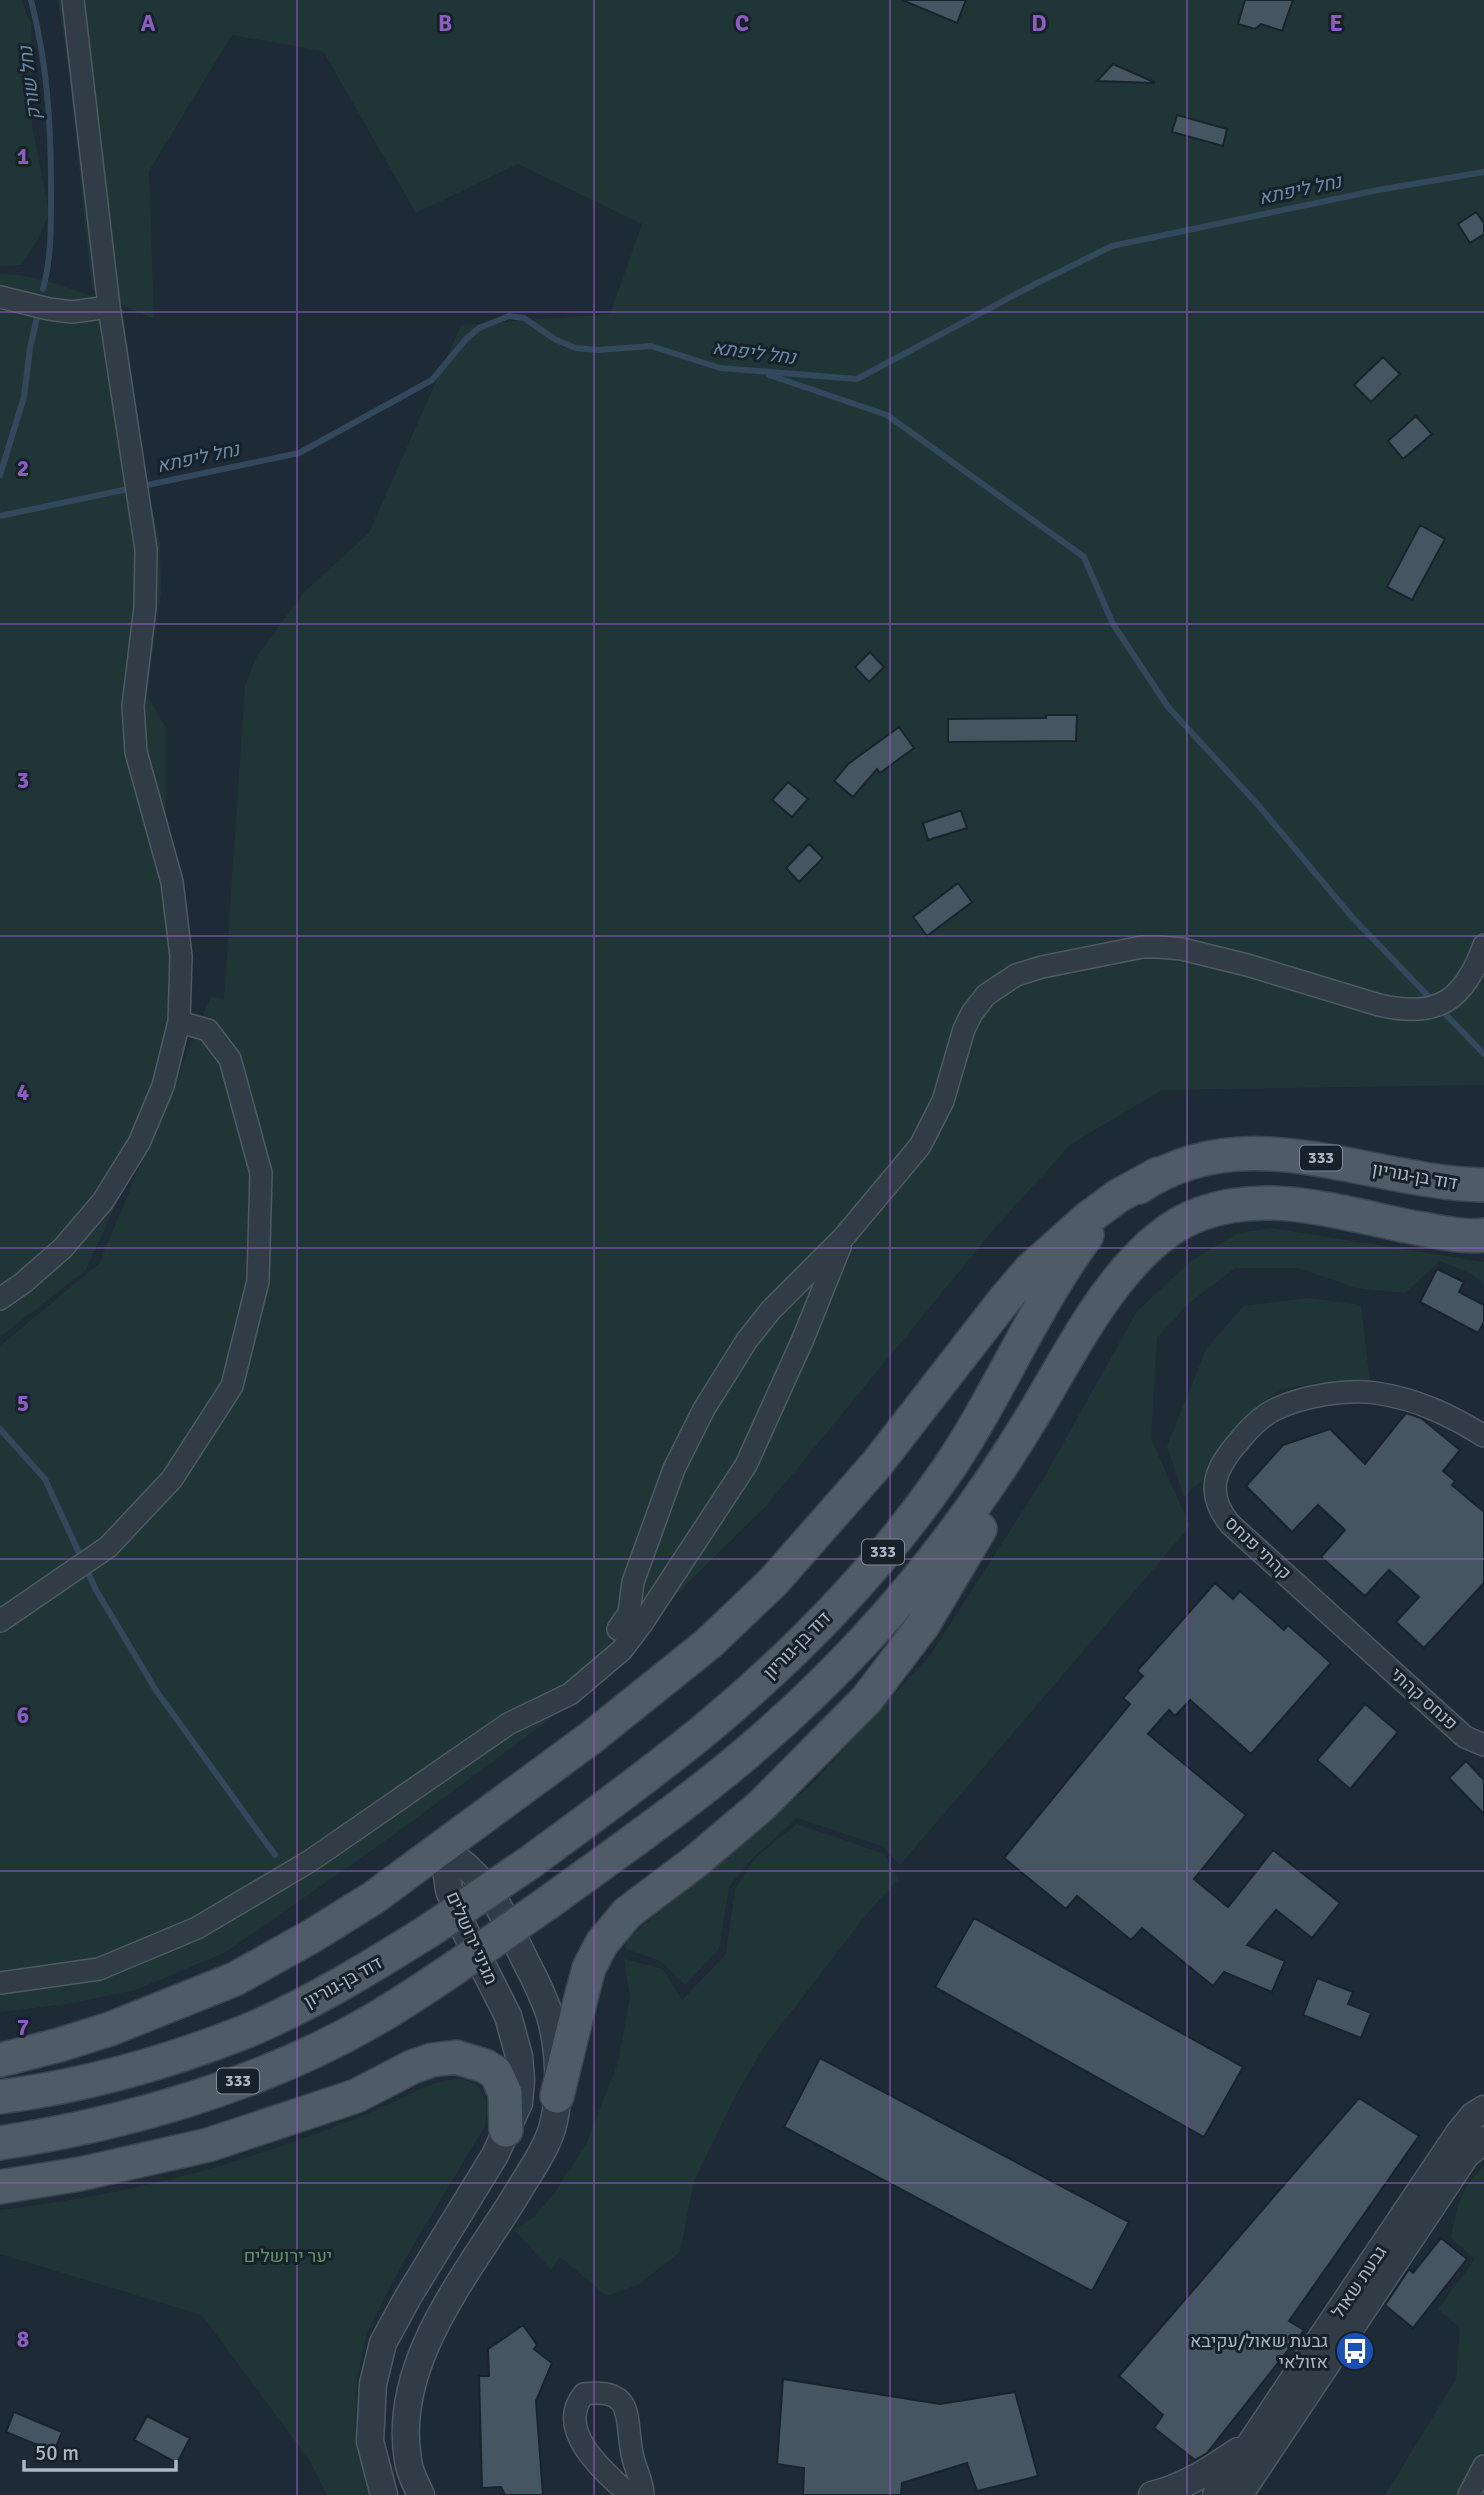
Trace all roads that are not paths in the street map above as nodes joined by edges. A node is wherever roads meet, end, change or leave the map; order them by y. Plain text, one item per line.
1 (73, 0) edge
2 (0, 297) edge
3 (109, 307) junction
4 (1484, 945) edge
5 (179, 1022) junction
6 (1158, 1174) junction
7 (1484, 1185) edge
8 (1484, 1235) edge
9 (843, 1238) junction
10 (0, 1300) edge
11 (1033, 1415) junction
12 (1484, 1436) edge
13 (0, 1620) edge
14 (618, 1629) dead end
15 (1367, 1648) joint
16 (1484, 1745) edge
17 (443, 1849) junction
18 (0, 1983) edge
19 (0, 2060) edge
20 (557, 2096) junction
21 (0, 2097) edge
22 (1480, 2109) edge
23 (506, 2130) junction
24 (1484, 2140) edge
25 (0, 2143) edge
26 (0, 2188) edge
27 (1251, 2442) junction
28 (1484, 2466) edge
29 (384, 2495) edge
30 (421, 2495) edge
31 (630, 2495) edge
32 (643, 2495) edge
33 (1152, 2495) edge
34 (1216, 2495) edge
35 (1239, 2495) edge
36 (1469, 2495) edge

1 - 3 street
2 - 3 street
3 - 5 street
4 - 9 street
5 - 10 street
5 - 13 street
6 - 7 main road, דוד בן-גוריון / 333
6 - 17 main road
6 - 21 main road, דוד בן-גוריון / 333, bridge
8 - 11 main road, 333
9 - 14 street
9 - 18 street
11 - 20 main road
11 - 25 main road, 333, bridge
12 - 15 street, קהתי פנחס
15 - 16 street, פנחס קהתי
17 - 19 main road
17 - 20 street, מגיני ירושלים
17 - 23 street, מגיני ירושלים
20 - 30 street, מגיני ירושלים
22 - 27 street, גבעת שאול
23 - 26 main road
23 - 29 street, מגיני ירושלים
24 - 35 street, גבעת שאול
27 - 33 street
27 - 34 street, גבעת שאול
28 - 36 street
31 - 32 street

